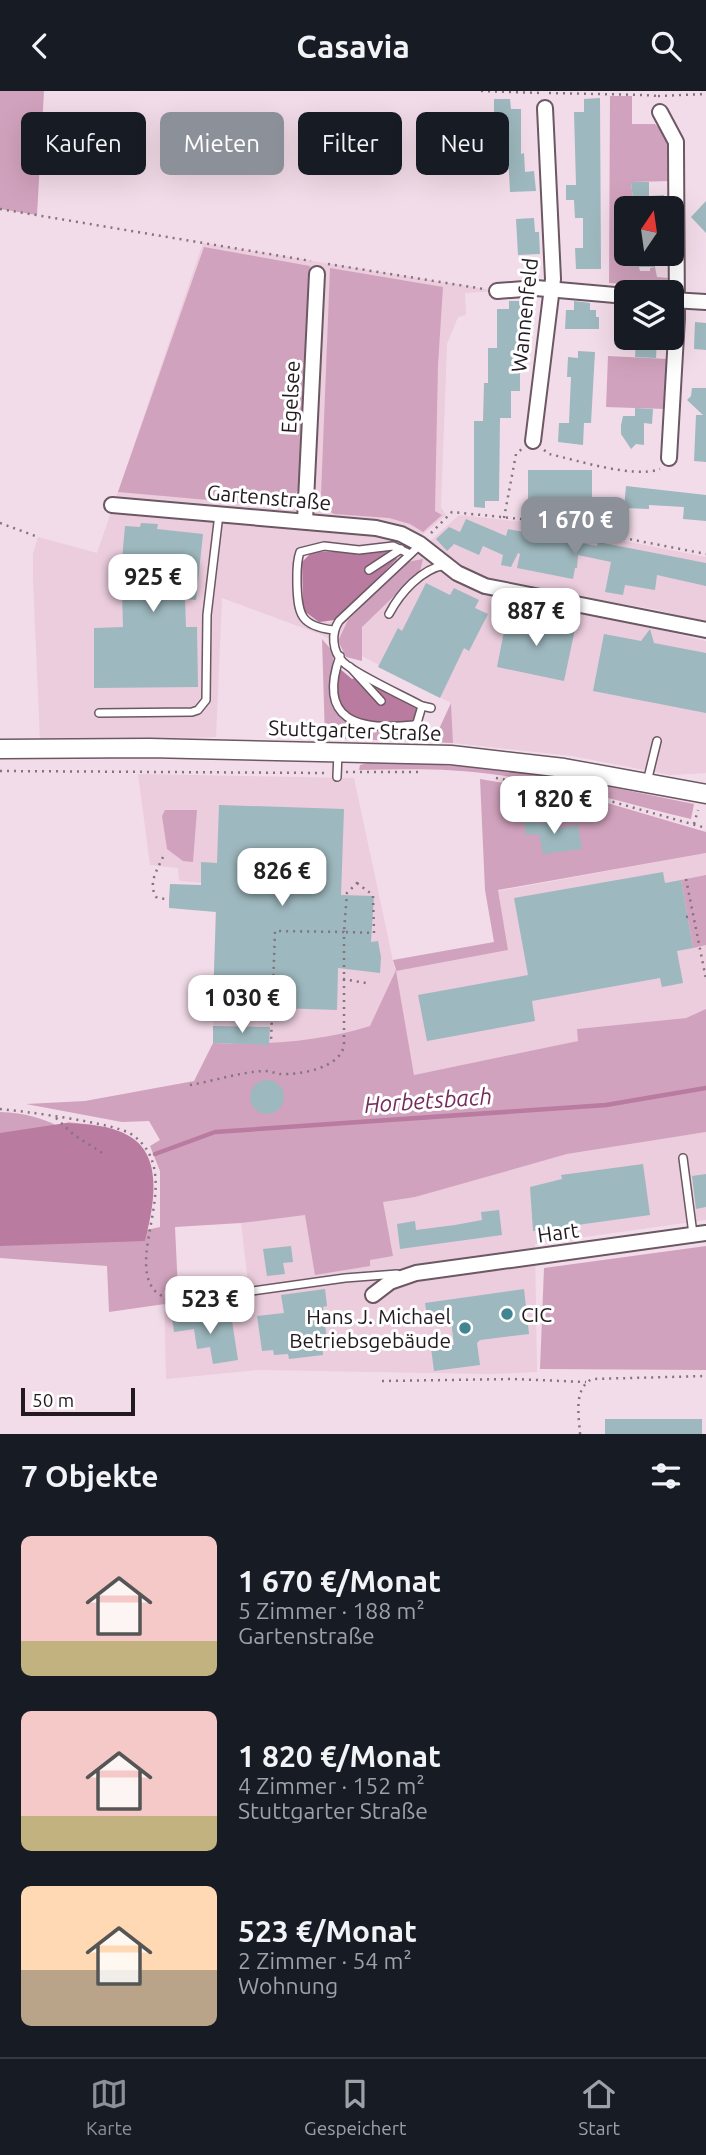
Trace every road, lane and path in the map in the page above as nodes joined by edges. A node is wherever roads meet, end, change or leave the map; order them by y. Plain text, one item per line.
1 (481, 91) edge
2 (706, 94) edge
3 (658, 96) junction
4 (545, 108) dead end
5 (660, 112) joint
6 (0, 209) edge
7 (318, 266) junction
8 (674, 280) edge
9 (551, 290) junction
10 (496, 291) joint
11 (614, 295) edge
12 (684, 301) edge
13 (706, 302) edge
14 (672, 350) edge
15 (533, 440) junction
16 (669, 458) joint
17 (112, 505) dead end
18 (219, 515) junction
19 (504, 518) junction
20 (305, 521) junction
21 (0, 523) edge
22 (38, 537) dead end
23 (401, 549) junction
24 (415, 549) junction
25 (706, 554) edge
26 (445, 565) junction
27 (369, 570) dead end
28 (389, 614) dead end
29 (333, 630) junction
30 (706, 630) edge
31 (340, 656) junction
32 (349, 666) junction
33 (381, 701) dead end
34 (422, 706) junction
35 (431, 708) dead end
36 (99, 713) dead end
37 (657, 741) dead end
38 (0, 749) edge
39 (338, 752) junction
40 (337, 778) dead end
41 (647, 783) junction
42 (706, 794) edge
43 (694, 824) dead end
44 (706, 828) edge
45 (163, 857) dead end
46 (686, 879) dead end
47 (169, 900) dead end
48 (693, 916) junction
49 (686, 917) dead end
50 (344, 932) junction
51 (343, 979) junction
52 (706, 979) edge
53 (366, 983) dead end
54 (271, 1042) dead end
55 (190, 1086) dead end
56 (0, 1109) edge
57 (56, 1118) junction
58 (104, 1154) dead end
59 (683, 1158) dead end
60 (699, 1234) edge
61 (415, 1273) junction
62 (245, 1292) joint
63 (373, 1295) dead end
64 (706, 1376) edge
65 (382, 1381) dead end
66 (586, 1382) junction
67 (580, 1434) edge

1 - 3 path
2 - 3 path
3 - 5 path
4 - 9 street, Wannenfeld
5 - 8 street
6 - 7 path
7 - 10 path
7 - 20 street, Egelsee
9 - 10 street
9 - 11 street
9 - 15 street, Wannenfeld
12 - 13 street
14 - 16 street
15 - 16 path
15 - 19 path
17 - 18 street, Gartenstraße
18 - 20 street, Gartenstraße
18 - 36 lane
19 - 24 path
19 - 25 path
20 - 24 street, Gartenstraße
21 - 22 path
23 - 24 lane
23 - 27 lane
23 - 29 lane
24 - 26 street, Gartenstraße
24 - 29 lane
26 - 28 lane
26 - 30 street, Gartenstraße
29 - 31 lane
31 - 32 lane
31 - 34 lane
32 - 33 lane
32 - 34 lane
34 - 35 lane
37 - 41 lane
38 - 39 street, Stuttgarter Straße
39 - 40 lane
39 - 41 street, Stuttgarter Straße
41 - 42 street, Stuttgarter Straße
43 - 44 path
45 - 47 path
46 - 48 path
48 - 49 path
48 - 52 path
50 - 50 path
50 - 51 path
50 - 54 path
51 - 53 path
51 - 55 path
56 - 57 path
57 - 58 path
57 - 62 path
59 - 60 lane
60 - 61 street, Hart
61 - 62 lane, Hart
61 - 63 street, Hart
64 - 66 path
65 - 66 path
66 - 67 path

